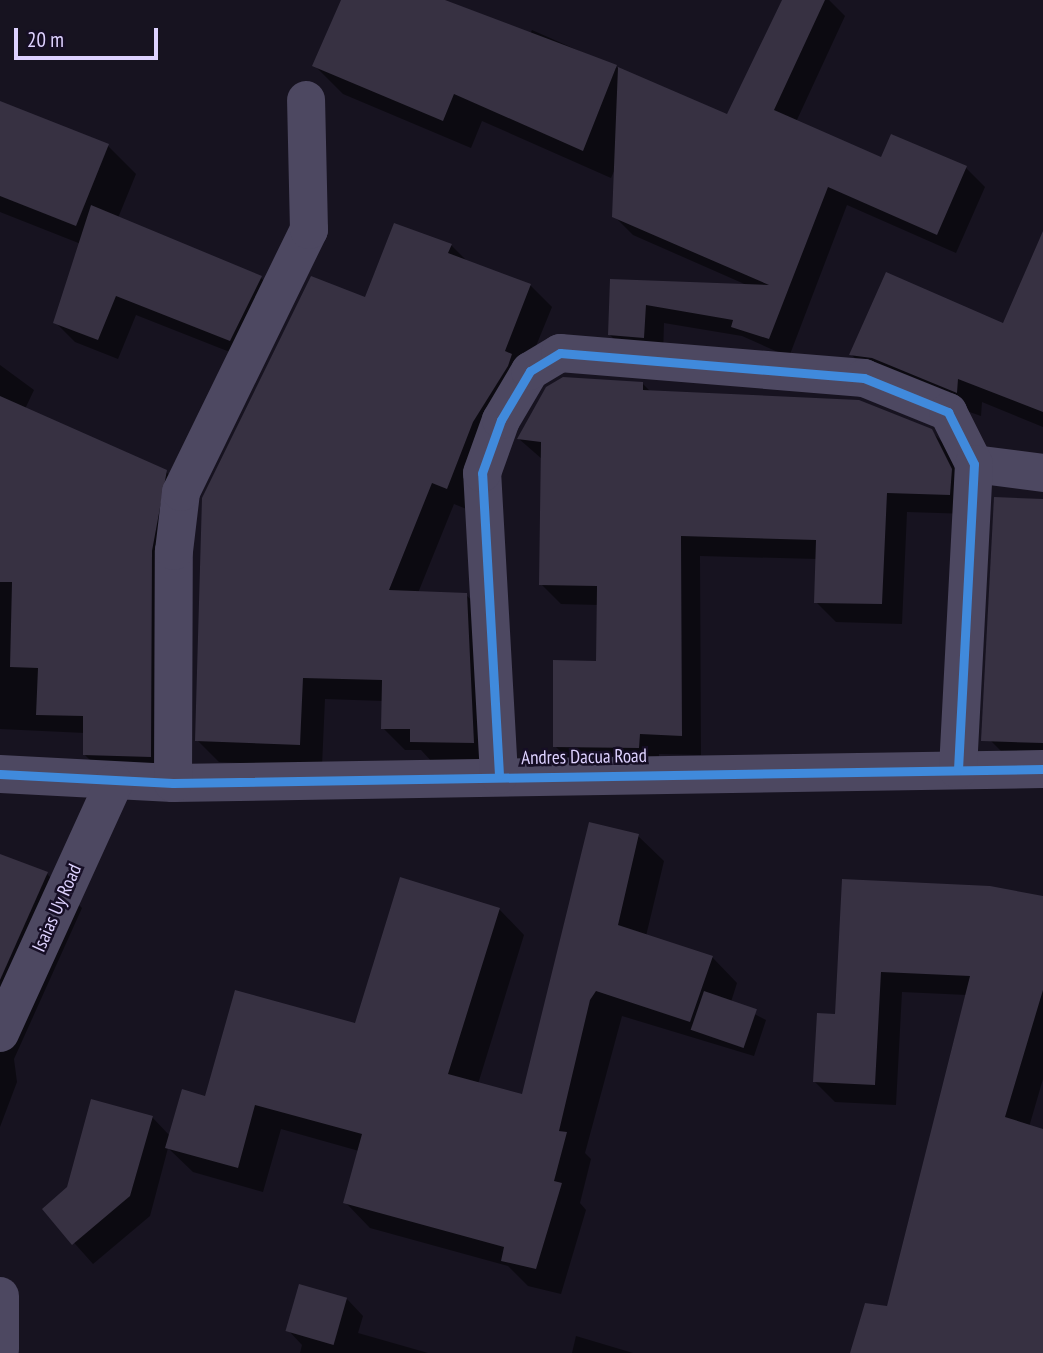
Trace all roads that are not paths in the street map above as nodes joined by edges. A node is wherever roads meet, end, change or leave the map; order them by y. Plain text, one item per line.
1 (306, 100) dead end
2 (974, 464) junction
3 (1043, 473) edge
4 (1043, 769) edge
5 (958, 770) junction
6 (0, 774) edge
7 (499, 775) junction
8 (114, 783) junction
9 (173, 783) junction
10 (0, 1033) edge
11 (0, 1296) edge
12 (0, 1349) edge

1 - 9 street
2 - 3 street
2 - 5 street
2 - 7 street
4 - 5 street, Andres Dacua Road
5 - 7 street, Andres Dacua Road
6 - 8 street, Andres Dacua Road
7 - 9 street, Andres Dacua Road
8 - 9 street, Andres Dacua Road
8 - 10 street, Isaias Uy Road
11 - 12 street

